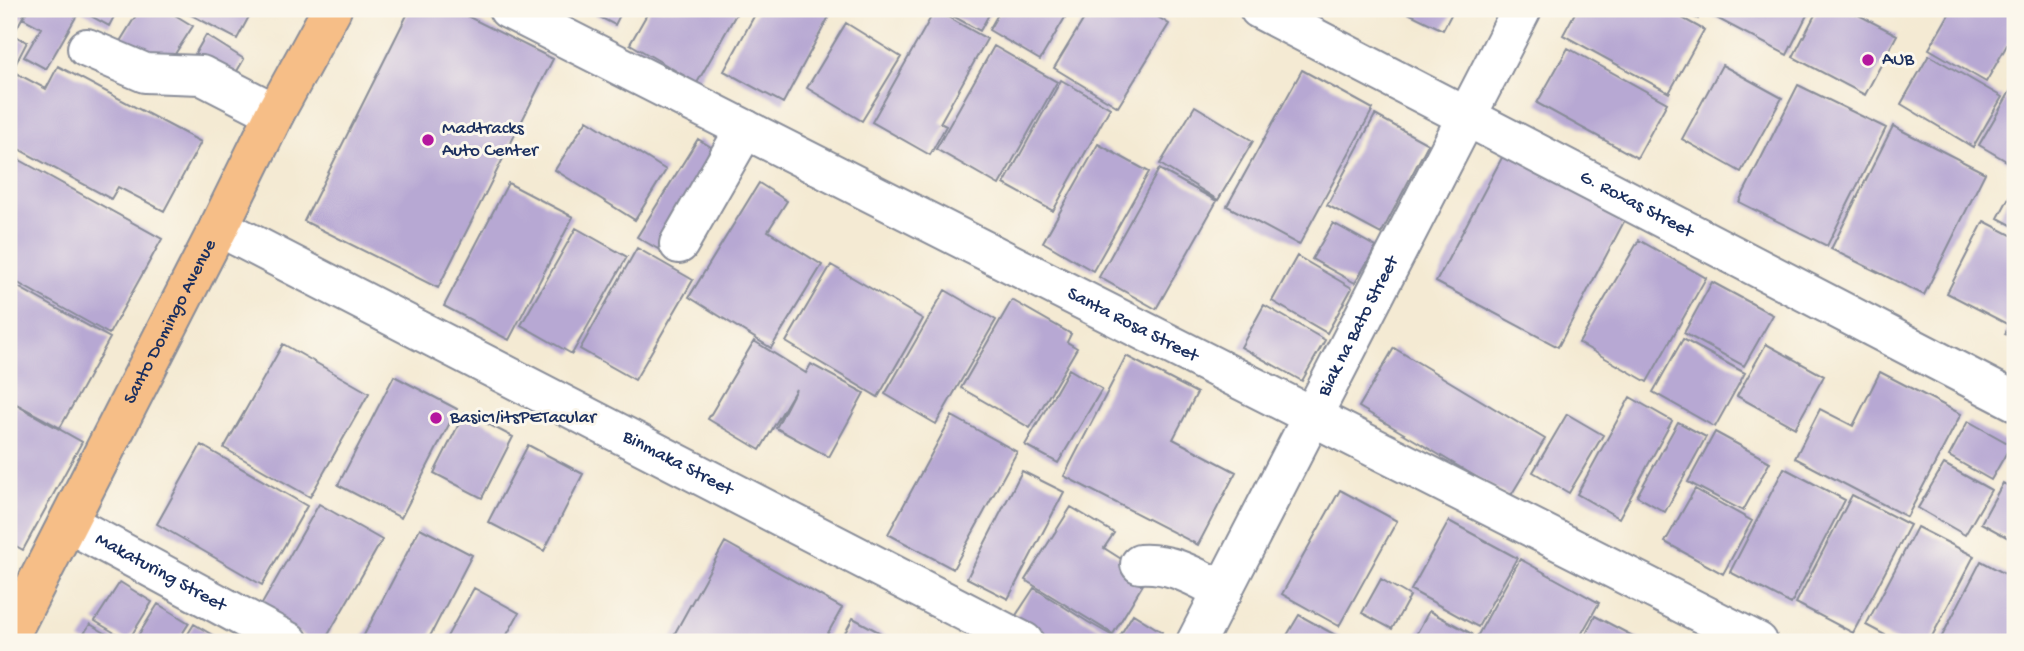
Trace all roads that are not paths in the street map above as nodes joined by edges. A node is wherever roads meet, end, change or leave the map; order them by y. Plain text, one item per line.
1 (332, 9) edge
2 (508, 9) edge
3 (1259, 9) edge
4 (1522, 9) edge
5 (87, 48) dead end
6 (275, 113) junction
7 (1466, 117) junction
8 (745, 129) junction
9 (219, 227) junction
10 (679, 244) dead end
11 (2015, 401) edge
12 (1312, 417) junction
13 (68, 523) junction
14 (1140, 564) dead end
15 (1223, 591) junction
16 (9, 637) edge
17 (289, 642) edge
18 (1024, 642) edge
19 (1196, 642) edge
20 (1758, 642) edge

1 - 6 main road, Santo Domingo Avenue
2 - 8 street, Santa Rosa Street
3 - 7 street, G. Roxas Street
4 - 7 street, Biak na Bato Street
5 - 6 street
6 - 9 main road, Santo Domingo Avenue
7 - 11 street, G. Roxas Street
7 - 12 street, Biak na Bato Street
8 - 10 street
8 - 12 street, Santa Rosa Street
9 - 13 main road, Santo Domingo Avenue
9 - 18 street, Binmaka Street
12 - 15 street, Biak na Bato Street
12 - 20 street, Santa Rosa Street
13 - 16 main road, Santo Domingo Avenue
13 - 17 street, Makaturing Street
14 - 15 street
15 - 19 street, Biak na Bato Street

